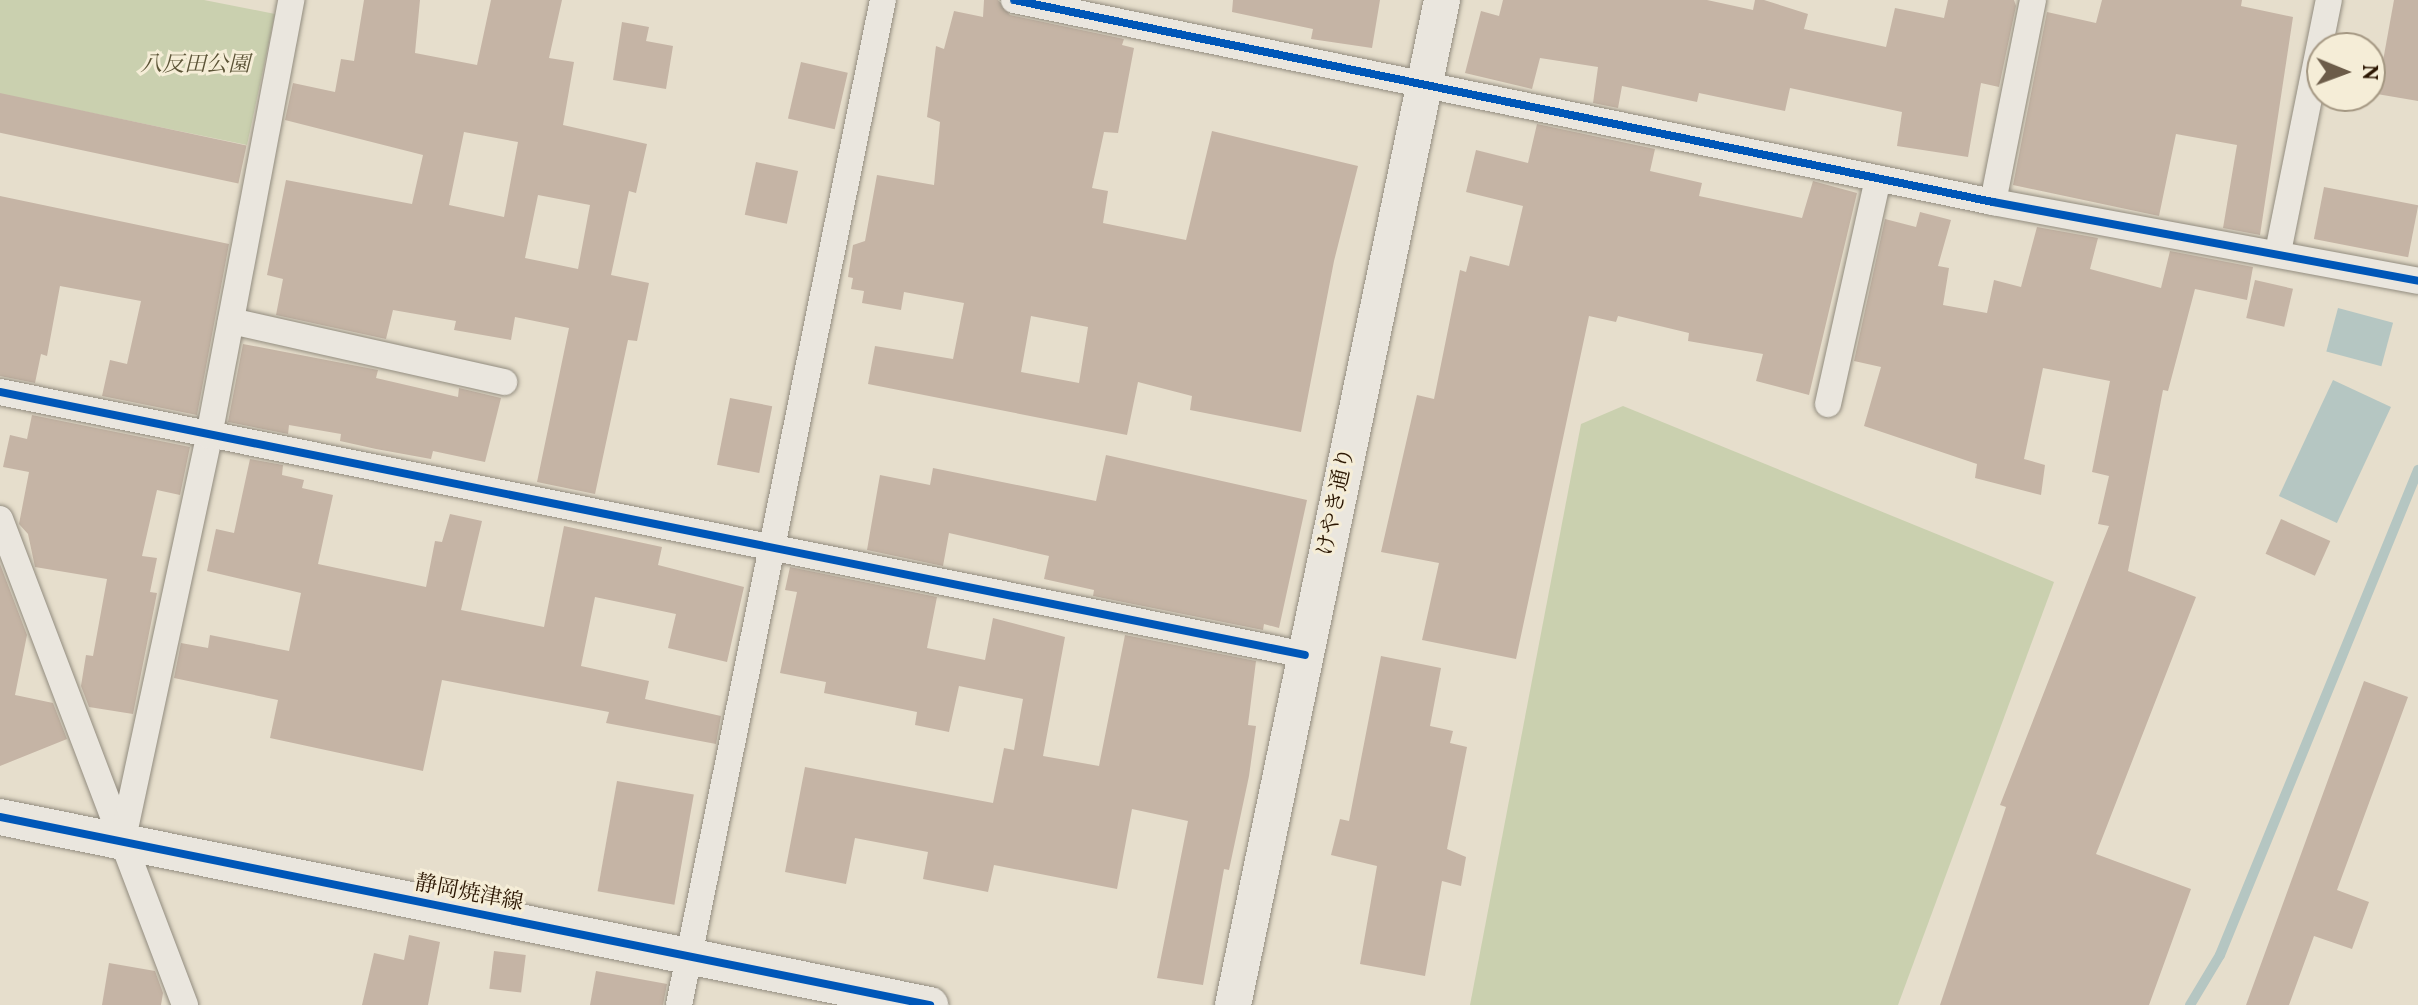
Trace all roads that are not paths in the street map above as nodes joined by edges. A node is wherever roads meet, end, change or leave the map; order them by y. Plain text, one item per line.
1 (291, 0) edge
2 (883, 0) edge
3 (1014, 0) edge
4 (1442, 0) edge
5 (2033, 0) edge
6 (2329, 0) edge
7 (1140, 11) edge
8 (1424, 83) junction
9 (1878, 178) junction
10 (1993, 202) junction
11 (2278, 252) junction
12 (2418, 281) edge
13 (231, 321) junction
14 (504, 382) dead end
15 (0, 392) edge
16 (1828, 404) dead end
17 (209, 436) junction
18 (0, 519) edge
19 (771, 546) junction
20 (1305, 655) junction
21 (0, 817) edge
22 (122, 843) junction
23 (688, 956) junction
24 (185, 1005) edge
25 (679, 1005) edge
26 (930, 1005) edge
27 (1233, 1005) edge

1 - 13 street
2 - 19 street
3 - 7 street
4 - 8 street, けやき通り
5 - 10 street
6 - 11 street
7 - 8 street
8 - 9 street
8 - 20 street, けやき通り
9 - 10 street
9 - 16 street
10 - 11 street
11 - 12 street
13 - 14 street
13 - 17 street
15 - 17 street
17 - 19 street
17 - 22 street
18 - 22 street
19 - 20 street
19 - 23 street
20 - 27 street, けやき通り
21 - 22 street, 静岡焼津線
22 - 23 street, 静岡焼津線
22 - 24 street
23 - 25 street
23 - 26 street, 静岡焼津線

